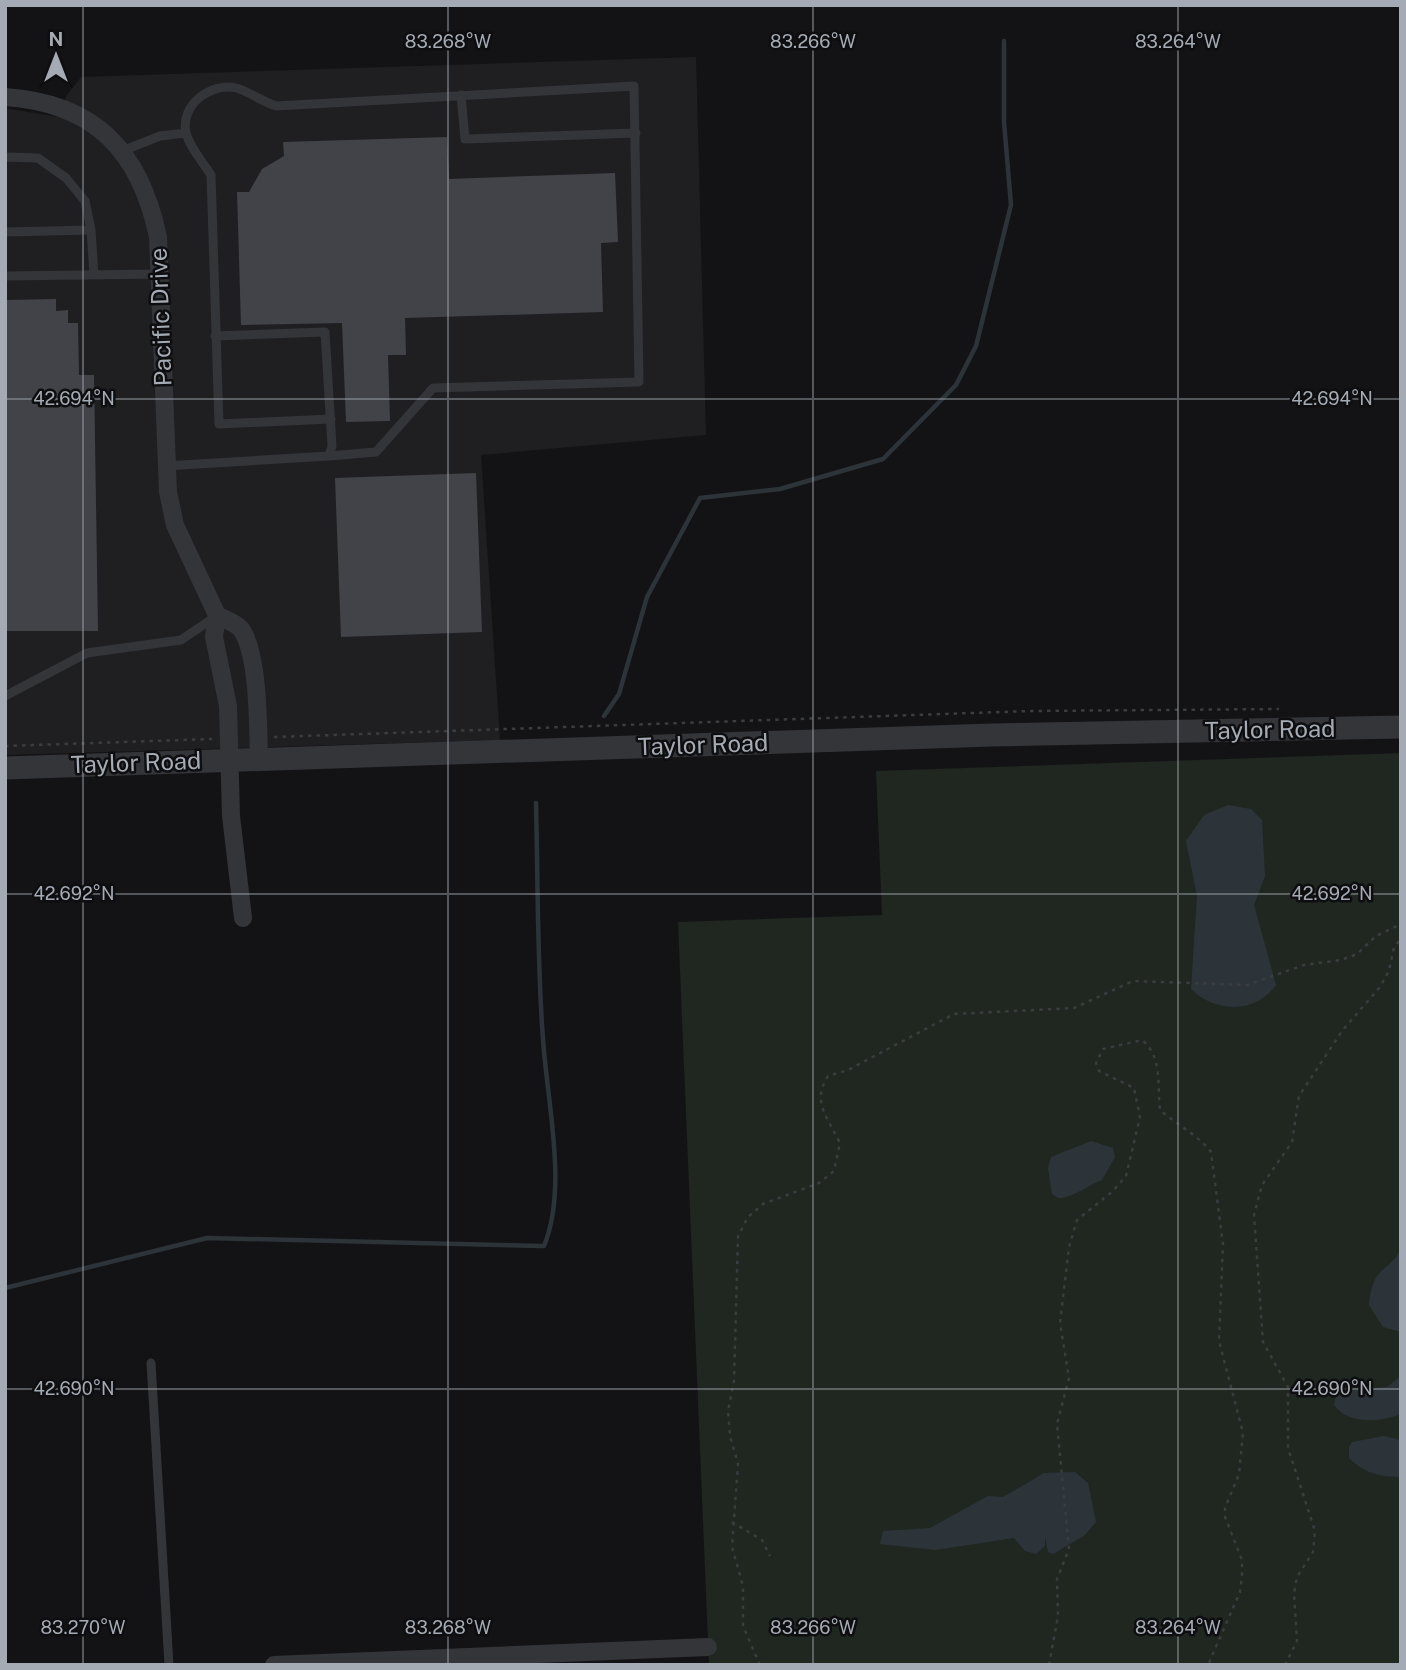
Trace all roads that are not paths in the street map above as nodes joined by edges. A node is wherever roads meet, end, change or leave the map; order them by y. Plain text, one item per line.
1 (461, 96) junction
2 (5, 97) edge
3 (186, 133) junction
4 (636, 133) junction
5 (122, 151) junction
6 (5, 157) edge
7 (91, 230) junction
8 (5, 232) edge
9 (160, 274) junction
10 (94, 275) junction
11 (5, 276) edge
12 (215, 335) junction
13 (331, 419) junction
14 (329, 456) junction
15 (165, 466) junction
16 (218, 615) junction
17 (5, 696) edge
18 (1401, 727) edge
19 (230, 760) junction
20 (259, 760) junction
21 (5, 768) edge
22 (243, 918) dead end
23 (151, 1363) dead end
24 (708, 1647) dead end
25 (486, 1661) edge
26 (169, 1665) edge
27 (274, 1665) edge

1 - 3 lane
1 - 4 lane
1 - 4 lane
2 - 5 street, Pacific Drive
3 - 5 lane
3 - 12 lane
4 - 14 lane
5 - 9 street, Pacific Drive
6 - 7 lane
7 - 8 lane
7 - 10 lane
9 - 10 lane
9 - 15 street, Pacific Drive
10 - 11 lane
12 - 13 lane
12 - 13 lane
13 - 14 lane
14 - 15 lane
15 - 16 street, Pacific Drive
16 - 17 lane
16 - 19 street, Pacific Drive
16 - 20 street, Pacific Drive
18 - 20 street, Taylor Road
19 - 20 street, Taylor Road
19 - 21 street, Taylor Road
19 - 22 street, Pacific Drive
23 - 26 lane
24 - 25 street
25 - 27 street

